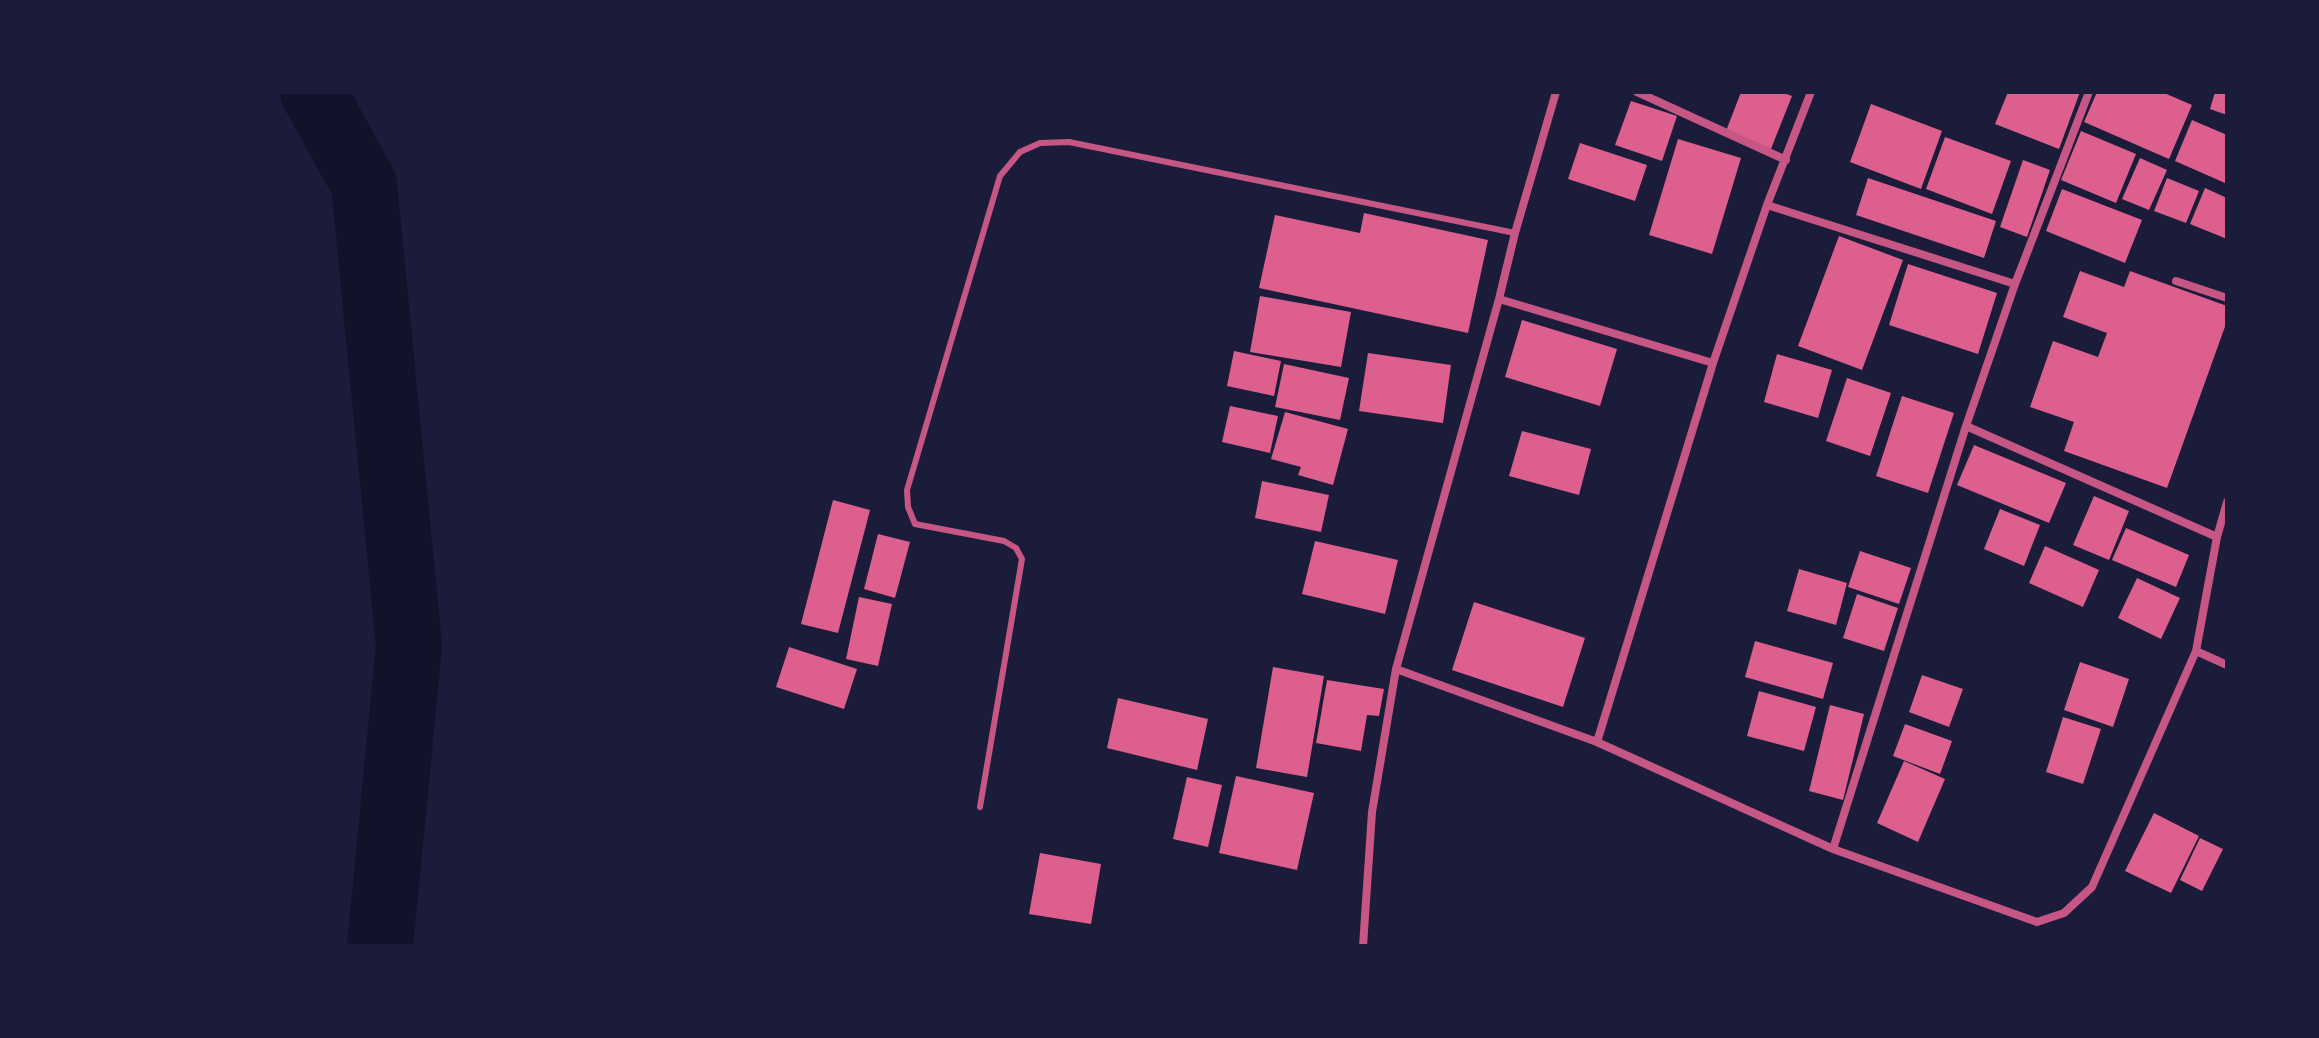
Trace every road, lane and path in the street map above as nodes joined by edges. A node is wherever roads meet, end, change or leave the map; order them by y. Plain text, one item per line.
1 (1556, 92) edge
2 (1637, 92) edge
3 (1811, 92) edge
4 (2089, 92) edge
5 (1786, 160) junction
6 (1767, 205) junction
7 (1515, 233) junction
8 (2176, 281) dead end
9 (2015, 284) junction
10 (2227, 298) edge
11 (1499, 299) junction
12 (1713, 363) junction
13 (1966, 426) junction
14 (2227, 502) edge
15 (2217, 537) junction
16 (2196, 651) junction
17 (2227, 665) edge
18 (1396, 669) junction
19 (1597, 742) junction
20 (980, 807) dead end
21 (1833, 849) junction
22 (1363, 946) edge

1 - 7 street
2 - 5 street
3 - 5 street
4 - 9 street
5 - 6 street
6 - 9 street
6 - 12 street
7 - 11 street
7 - 20 lane
8 - 10 street
9 - 13 street
11 - 12 street
11 - 18 street
12 - 19 street
13 - 15 street
13 - 21 street
14 - 15 street
15 - 16 street
16 - 17 street
16 - 21 street
18 - 19 street
18 - 22 street
19 - 21 street

